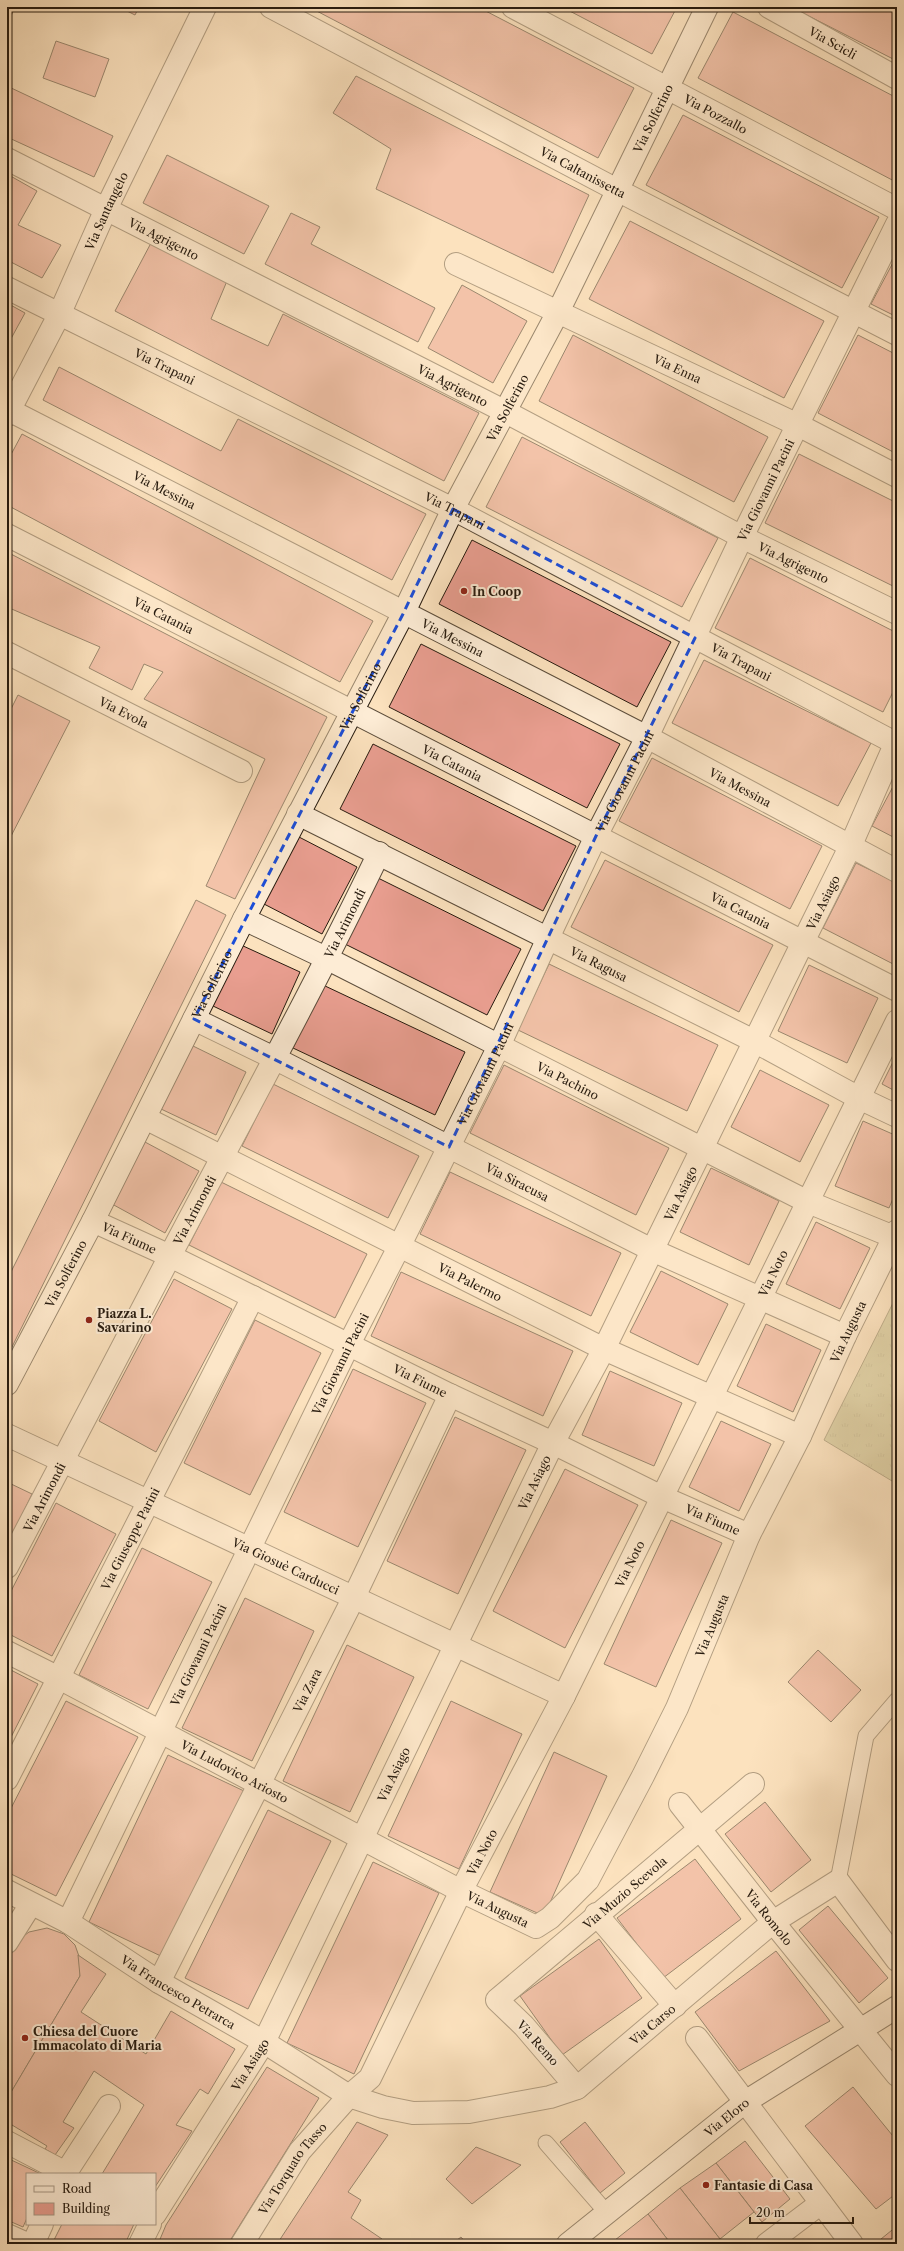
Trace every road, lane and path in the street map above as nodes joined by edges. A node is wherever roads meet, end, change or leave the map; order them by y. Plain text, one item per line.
1 (205, 7) edge
2 (271, 7) edge
3 (512, 7) edge
4 (708, 7) edge
5 (769, 7) edge
6 (897, 78) edge
7 (666, 87) junction
8 (7, 160) edge
9 (617, 190) junction
10 (106, 209) junction
11 (897, 209) edge
12 (897, 224) edge
13 (456, 264) dead end
14 (7, 288) edge
15 (852, 311) junction
16 (558, 312) junction
17 (59, 315) junction
18 (897, 334) edge
19 (504, 411) junction
20 (8, 412) edge
21 (798, 425) junction
22 (897, 476) edge
23 (453, 508) junction
24 (7, 535) edge
25 (742, 537) junction
26 (897, 612) edge
27 (403, 614) junction
28 (695, 638) junction
29 (7, 653) edge
30 (351, 710) junction
31 (647, 737) junction
32 (897, 743) edge
33 (241, 771) dead end
34 (298, 814) junction
35 (596, 836) junction
36 (850, 847) junction
37 (379, 853) junction
38 (897, 871) edge
39 (244, 919) junction
40 (548, 938) junction
41 (803, 942) junction
42 (328, 959) junction
43 (897, 990) edge
44 (194, 1019) junction
45 (897, 1021) edge
46 (754, 1041) junction
47 (499, 1046) junction
48 (276, 1059) junction
49 (859, 1098) junction
50 (897, 1116) edge
51 (145, 1118) junction
52 (449, 1147) junction
53 (702, 1149) junction
54 (222, 1157) junction
55 (808, 1202) junction
56 (93, 1221) junction
57 (896, 1234) edge
58 (400, 1245) junction
59 (652, 1250) junction
60 (170, 1256) junction
61 (253, 1298) junction
62 (760, 1300) junction
63 (845, 1336) junction
64 (349, 1344) junction
65 (604, 1349) junction
66 (7, 1384) edge
67 (450, 1395) junction
68 (713, 1396) junction
69 (7, 1435) edge
70 (800, 1436) junction
71 (553, 1443) junction
72 (64, 1461) junction
73 (662, 1497) junction
74 (150, 1501) junction
75 (749, 1535) junction
76 (251, 1548) junction
77 (7, 1567) edge
78 (354, 1597) junction
79 (455, 1645) junction
80 (7, 1652) edge
81 (59, 1678) junction
82 (564, 1696) junction
83 (897, 1700) edge
84 (160, 1731) junction
85 (7, 1779) edge
86 (260, 1784) junction
87 (753, 1784) dead end
88 (680, 1804) dead end
89 (699, 1829) junction
90 (361, 1838) junction
91 (838, 1882) junction
92 (7, 1891) edge
93 (462, 1891) junction
94 (31, 1904) junction
95 (596, 1914) junction
96 (68, 1922) junction
97 (772, 1922) junction
98 (7, 1942) edge
99 (897, 1960) edge
100 (159, 1982) junction
101 (497, 2000) joint
102 (675, 2006) junction
103 (897, 2006) edge
104 (859, 2030) junction
105 (697, 2038) dead end
106 (264, 2042) junction
107 (897, 2075) edge
108 (577, 2088) junction
109 (348, 2096) junction
110 (745, 2102) junction
111 (109, 2106) dead end
112 (7, 2142) edge
113 (546, 2143) dead end
114 (65, 2173) edge
115 (820, 2203) junction
116 (156, 2212) edge
117 (606, 2213) junction
118 (42, 2225) edge
119 (150, 2225) edge
120 (7, 2235) edge
121 (27, 2244) edge
122 (33, 2244) edge
123 (140, 2244) edge
124 (242, 2244) edge
125 (568, 2244) edge
126 (767, 2244) edge
127 (852, 2244) edge

1 - 10 street, Via Santangelo
2 - 9 street, Via Caltanissetta
3 - 7 street, Via Pozzallo
4 - 7 street, Via Solferino
5 - 6 street, Via Scicli
7 - 9 street, Via Solferino
7 - 11 street, Via Pozzallo
8 - 10 street, Via Agrigento
9 - 15 street, Via Caltanissetta
9 - 16 street, Via Solferino
10 - 17 street, Via Santangelo
10 - 19 street, Via Agrigento
12 - 15 street, Via Giovanni Pacini
13 - 16 street, Via Enna
14 - 17 street, Via Trapani
15 - 18 street, Via Caltanissetta
15 - 21 street, Via Giovanni Pacini
16 - 19 street, Via Solferino
16 - 21 street, Via Enna
17 - 20 street, Via Santangelo
17 - 23 street, Via Trapani
19 - 23 street, Via Solferino
19 - 25 street, Via Agrigento
20 - 27 street, Via Messina
21 - 22 street, Via Enna
21 - 25 street, Via Giovanni Pacini
23 - 27 street, Via Solferino
23 - 28 street, Via Trapani
24 - 30 street, Via Catania
25 - 26 street, Via Agrigento
25 - 28 street, Via Giovanni Pacini
27 - 30 street, Via Solferino
27 - 31 street, Via Messina
28 - 31 street, Via Giovanni Pacini
28 - 32 street, Via Trapani
29 - 33 street, Via Evola
30 - 34 street, Via Solferino
30 - 35 street, Via Catania
31 - 35 street, Via Giovanni Pacini
31 - 36 street, Via Messina
32 - 36 street, Via Asiago
34 - 37 street, Via Ragusa
34 - 39 street, Via Solferino
35 - 40 street, Via Giovanni Pacini
35 - 41 street, Via Catania
36 - 38 street, Via Messina
36 - 41 street, Via Asiago
37 - 40 street, Via Ragusa
37 - 42 street, Via Arimondi
39 - 42 street, Via Pachino
39 - 44 street, Via Solferino
40 - 46 street, Via Ragusa
40 - 47 street, Via Giovanni Pacini
41 - 43 street, Via Catania
41 - 46 street, Via Asiago
42 - 47 street, Via Pachino
42 - 48 street, Via Arimondi
44 - 48 street, Via Siracusa
44 - 51 street, Via Solferino
45 - 49 street, Via Noto
46 - 49 street, Via Ragusa
46 - 53 street, Via Asiago
47 - 52 street, Via Giovanni Pacini
47 - 53 street, Via Pachino
48 - 52 street, Via Siracusa
48 - 54 street, Via Arimondi
49 - 50 street, Via Ragusa
49 - 55 street, Via Noto
51 - 54 street, Via Palermo
51 - 56 street, Via Solferino
52 - 58 street, Via Giovanni Pacini
52 - 59 street, Via Siracusa
53 - 55 street, Via Pachino
53 - 59 street, Via Asiago
54 - 58 street, Via Palermo
54 - 60 street, Via Arimondi
55 - 57 street, Via Pachino
55 - 62 street, Via Noto
56 - 60 street, Via Fiume
56 - 66 street, Via Solferino
57 - 63 street, Via Augusta
58 - 64 street, Via Giovanni Pacini
58 - 65 street, Via Palermo
59 - 62 street, Via Siracusa
59 - 65 street, Via Asiago
60 - 61 street, Via Fiume
60 - 72 street, Via Arimondi
61 - 64 street, Via Fiume
61 - 74 street, Via Giuseppe Parini
62 - 63 street, Via Siracusa
62 - 68 street, Via Noto
63 - 70 street, Via Augusta
64 - 67 street, Via Fiume
64 - 76 street, Via Giovanni Pacini
65 - 68 street, Via Palermo
65 - 71 street, Via Asiago
67 - 71 street, Via Fiume
67 - 78 street, Via Zara
68 - 70 street, Via Palermo
68 - 73 street, Via Noto
69 - 72 street, Via Giosuè Carducci
70 - 75 street, Via Augusta
71 - 73 street, Via Fiume
71 - 79 street, Via Asiago
72 - 74 street, Via Giosuè Carducci
72 - 77 street, Via Arimondi
73 - 75 street, Via Fiume
73 - 82 street, Via Noto
74 - 76 street, Via Giosuè Carducci
74 - 81 street, Via Giuseppe Parini
75 - 93 street, Via Augusta
76 - 78 street, Via Giosuè Carducci
76 - 84 street, Via Giovanni Pacini
78 - 79 street, Via Giosuè Carducci
78 - 86 street, Via Zara
79 - 82 street, Via Giosuè Carducci
79 - 90 street, Via Asiago
80 - 81 street, Via Ludovico Ariosto
81 - 84 street, Via Ludovico Ariosto
81 - 85 street, Via Giuseppe Parini
82 - 93 street, Via Noto
83 - 91 lane
84 - 86 street, Via Ludovico Ariosto
84 - 96 street, Via Giovanni Pacini
86 - 90 street, Via Ludovico Ariosto
86 - 100 street, Via Zara
87 - 89 street, Via Muzio Scevola
88 - 89 street, Via Romolo
89 - 95 street, Via Muzio Scevola
89 - 97 street, Via Romolo
90 - 93 street, Via Ludovico Ariosto
90 - 106 street, Via Asiago
91 - 97 street, Via Carso
91 - 99 street
92 - 94 street, Via Francesco Petrarca
93 - 109 street, Via Noto
94 - 96 street, Via Francesco Petrarca
94 - 98 street
95 - 101 street, Via Muzio Scevola
95 - 102 street
96 - 100 street, Via Francesco Petrarca
97 - 102 street, Via Carso
97 - 104 street, Via Romolo
100 - 106 street, Via Francesco Petrarca
101 - 108 street, Via Remo
102 - 108 street, Via Carso
103 - 104 street, Via Eloro
104 - 107 street, Via Romolo
104 - 110 street, Via Eloro
105 - 110 street
106 - 109 street, Via Francesco Petrarca
106 - 116 street, Via Asiago
108 - 109 street, Via Carso
109 - 124 street, Via Torquato Tasso
110 - 115 street
110 - 117 street, Via Eloro
111 - 114 street
112 - 114 street
113 - 117 lane
115 - 126 street
115 - 127 street
117 - 125 street, Via Eloro
118 - 122 street
119 - 123 street
120 - 121 street

